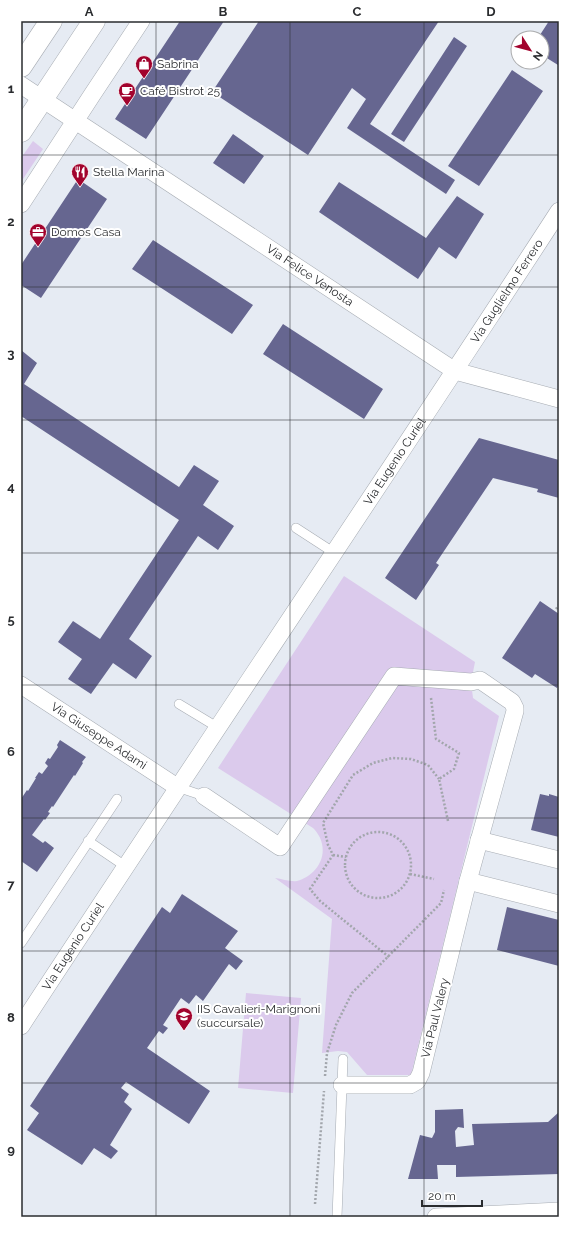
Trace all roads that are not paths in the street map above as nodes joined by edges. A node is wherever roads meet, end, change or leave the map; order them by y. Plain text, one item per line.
1 (50, 21) edge
2 (94, 21) edge
3 (141, 21) edge
4 (21, 66) edge
5 (21, 86) edge
6 (42, 99) junction
7 (75, 121) junction
8 (21, 131) edge
9 (21, 204) edge
10 (559, 211) edge
11 (455, 371) junction
12 (559, 399) edge
13 (296, 528) dead end
14 (333, 552) junction
15 (21, 685) edge
16 (179, 704) dead end
17 (217, 727) junction
18 (177, 787) junction
19 (204, 796) joint
20 (117, 799) dead end
21 (479, 840) junction
22 (88, 841) junction
23 (559, 860) edge
24 (125, 866) junction
25 (468, 881) junction
26 (559, 904) edge
27 (21, 943) edge
28 (21, 1026) edge
29 (344, 1059) dead end
30 (342, 1085) junction
31 (559, 1211) edge
32 (337, 1217) edge
33 (436, 1217) edge

1 - 4 main road
2 - 6 main road
3 - 7 street
5 - 6 street, Via Felice Venosta
6 - 7 street, Via Felice Venosta
6 - 8 main road
7 - 9 street
7 - 11 street, Via Felice Venosta
10 - 11 street, Via Guglielmo Ferrero
11 - 12 street, Via Felice Venosta
11 - 14 street, Via Eugenio Curiel
13 - 14 lane
14 - 17 street, Via Eugenio Curiel
15 - 18 street, Via Giuseppe Adami
16 - 17 lane
17 - 18 street, Via Eugenio Curiel
18 - 19 lane
18 - 24 street, Via Eugenio Curiel
19 - 21 street, Via Paul Valery
20 - 22 lane
21 - 23 street
21 - 25 street, Via Paul Valery
22 - 24 lane
22 - 27 lane
24 - 28 street, Via Eugenio Curiel
25 - 26 street
25 - 30 street, Via Paul Valery
29 - 30 lane
30 - 32 lane
31 - 33 street

